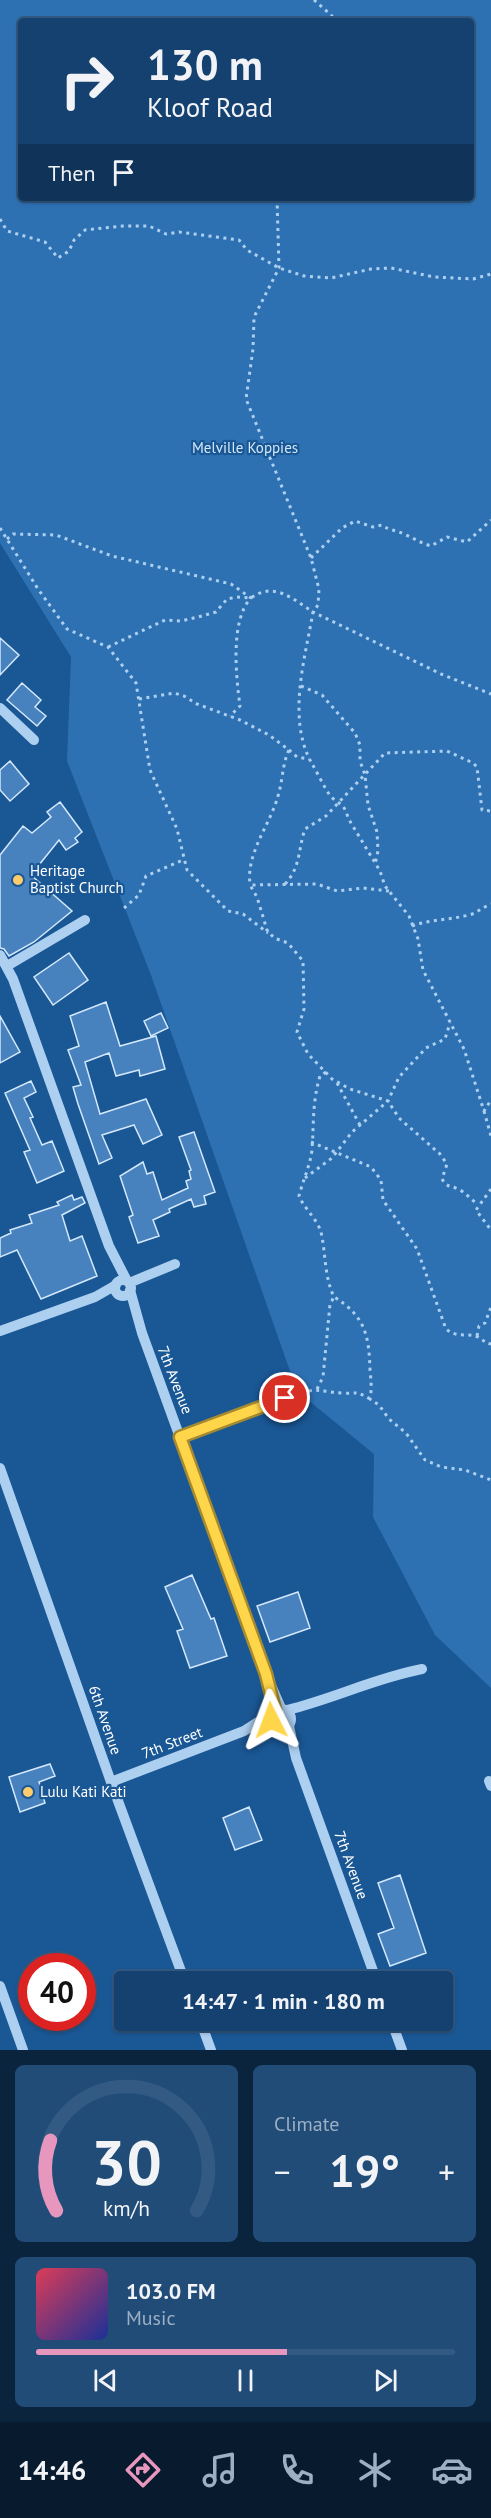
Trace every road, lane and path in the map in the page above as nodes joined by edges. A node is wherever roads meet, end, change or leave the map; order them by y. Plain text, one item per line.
1 (314, 0) edge
2 (332, 18) edge
3 (278, 201) edge
4 (0, 219) edge
5 (279, 268) junction
6 (491, 274) edge
7 (491, 520) edge
8 (0, 528) edge
9 (7, 539) junction
10 (311, 558) junction
11 (251, 598) junction
12 (313, 612) junction
13 (108, 647) junction
14 (301, 686) junction
15 (491, 694) edge
16 (138, 699) junction
17 (0, 708) edge
18 (230, 716) junction
19 (34, 740) dead end
20 (289, 750) junction
21 (310, 759) junction
22 (365, 775) junction
23 (339, 801) junction
24 (491, 811) edge
25 (183, 860) junction
26 (375, 864) junction
27 (285, 884) junction
28 (250, 885) junction
29 (389, 891) junction
30 (491, 904) edge
31 (124, 908) dead end
32 (85, 920) dead end
33 (412, 926) junction
34 (274, 938) junction
35 (0, 955) edge
36 (7, 966) junction
37 (450, 1023) junction
38 (326, 1072) junction
39 (336, 1081) junction
40 (491, 1100) edge
41 (388, 1101) junction
42 (484, 1111) junction
43 (360, 1125) junction
44 (491, 1136) edge
45 (311, 1142) junction
46 (335, 1153) junction
47 (303, 1179) junction
48 (491, 1189) edge
49 (478, 1204) junction
50 (491, 1230) edge
51 (175, 1264) dead end
52 (123, 1287) junction
53 (334, 1297) junction
54 (491, 1307) edge
55 (0, 1331) edge
56 (477, 1336) junction
57 (491, 1344) edge
58 (317, 1389) junction
59 (285, 1398) joint
60 (370, 1399) junction
61 (180, 1437) junction
62 (0, 1468) edge
63 (491, 1480) edge
64 (422, 1669) dead end
65 (281, 1718) junction
66 (111, 1782) junction
67 (181, 1971) edge
68 (373, 1971) edge
69 (0, 1986) edge
70 (204, 2031) edge
71 (395, 2031) edge
72 (23, 2050) edge
73 (211, 2050) edge
74 (402, 2050) edge

1 - 2 path
3 - 5 path
4 - 5 path
5 - 6 path
5 - 10 path
7 - 10 path
8 - 9 path
9 - 11 path
9 - 13 path
10 - 12 path
11 - 12 path
11 - 13 path
11 - 18 path
12 - 14 path
12 - 15 path
13 - 16 path
14 - 21 path
14 - 22 path
16 - 18 path
16 - 25 path
17 - 19 street
18 - 20 path
20 - 21 path
20 - 28 path
21 - 23 path
22 - 23 path
22 - 24 path
22 - 26 path
23 - 26 path
23 - 27 path
25 - 31 path
25 - 34 path
26 - 29 path
27 - 28 path
27 - 29 path
28 - 34 path
29 - 33 path
30 - 33 path
32 - 36 street
33 - 37 path
34 - 38 path
35 - 36 street, 7th Avenue
36 - 52 street, 7th Avenue
37 - 41 path
37 - 42 path
38 - 39 path
38 - 45 path
39 - 41 path
39 - 43 path
40 - 42 path
41 - 43 path
41 - 49 path
42 - 44 path
43 - 46 path
45 - 46 path
45 - 47 path
46 - 47 path
46 - 56 path
47 - 53 path
48 - 49 path
49 - 50 path
51 - 52 street
52 - 55 street
52 - 61 street, 7th Avenue
53 - 58 path
53 - 60 path
54 - 56 path
56 - 57 path
58 - 59 path
58 - 60 path
59 - 61 street
60 - 63 path
61 - 65 street, 7th Avenue
62 - 66 street, 6th Avenue
64 - 65 street, 7th Street
65 - 66 street, 7th Street
65 - 68 street, 7th Avenue
66 - 67 street, 6th Avenue
69 - 72 street
70 - 73 street
71 - 74 street

